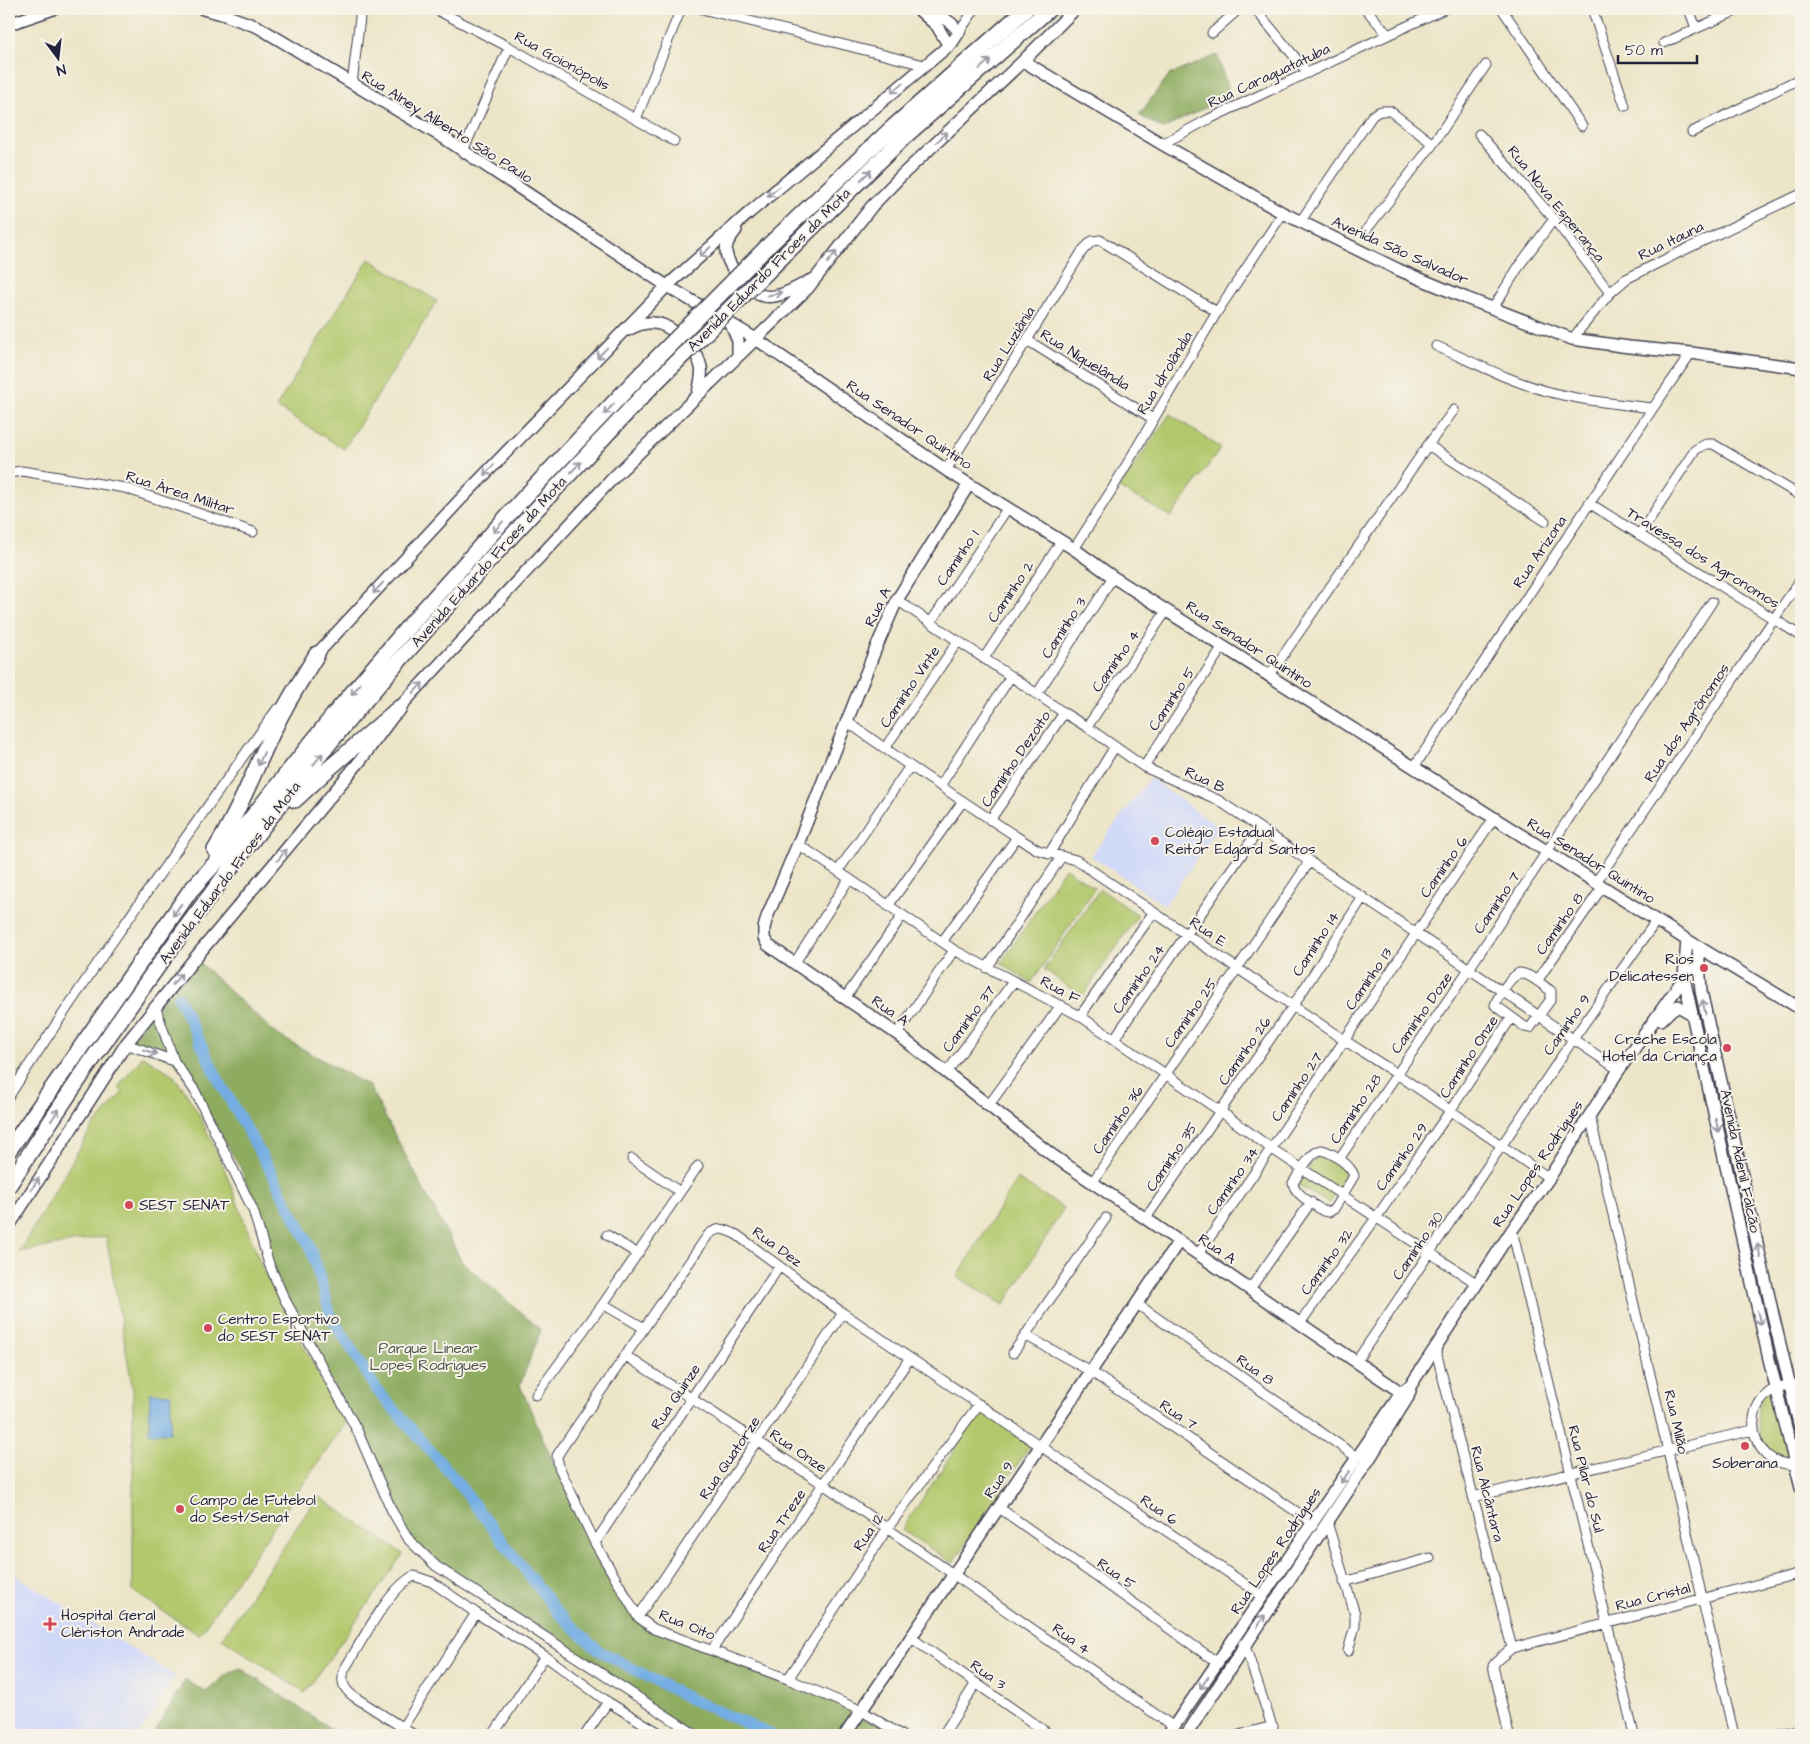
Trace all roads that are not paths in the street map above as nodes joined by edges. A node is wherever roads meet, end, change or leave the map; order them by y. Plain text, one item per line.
1 (53, 9) edge
2 (203, 9) edge
3 (361, 9) edge
4 (435, 9) edge
5 (681, 9) edge
6 (702, 9) edge
7 (918, 9) edge
8 (932, 9) edge
9 (975, 9) edge
10 (1026, 9) edge
11 (1049, 9) edge
12 (1075, 9) edge
13 (1238, 9) edge
14 (1255, 9) edge
15 (1366, 9) edge
16 (1444, 9) edge
17 (1502, 9) edge
18 (1592, 9) edge
19 (1689, 9) edge
20 (1740, 9) edge
21 (9, 24) edge
22 (1696, 28) junction
23 (959, 32) junction
24 (1212, 33) dead end
25 (1388, 34) junction
26 (1664, 43) dead end
27 (949, 46) junction
28 (509, 47) junction
29 (1023, 61) junction
30 (924, 65) junction
31 (1486, 65) dead end
32 (1308, 73) junction
33 (1801, 78) edge
34 (352, 84) junction
35 (1624, 106) dead end
36 (636, 119) junction
37 (1582, 126) dead end
38 (1692, 132) dead end
39 (1479, 134) dead end
40 (674, 141) dead end
41 (1162, 144) junction
42 (1433, 144) junction
43 (463, 151) junction
44 (1801, 194) edge
45 (750, 212) junction
46 (1283, 213) junction
47 (1554, 220) junction
48 (1300, 222) junction
49 (1367, 229) dead end
50 (686, 269) junction
51 (653, 276) junction
52 (818, 276) junction
53 (668, 286) junction
54 (1610, 294) junction
55 (686, 297) junction
56 (655, 299) junction
57 (1493, 308) junction
58 (1217, 312) junction
59 (730, 324) junction
60 (623, 332) junction
61 (756, 339) junction
62 (1572, 339) junction
63 (1027, 340) junction
64 (1436, 346) dead end
65 (1691, 354) junction
66 (738, 356) junction
67 (1801, 368) edge
68 (698, 394) junction
69 (1653, 408) junction
70 (1454, 410) dead end
71 (1153, 419) junction
72 (1428, 445) junction
73 (946, 470) junction
74 (9, 472) edge
75 (969, 484) junction
76 (1801, 496) edge
77 (1589, 503) junction
78 (1007, 508) junction
79 (1545, 521) dead end
80 (252, 532) dead end
81 (1639, 535) junction
82 (1061, 542) junction
83 (1074, 549) junction
84 (1113, 577) junction
85 (1801, 579) edge
86 (897, 600) junction
87 (1712, 602) dead end
88 (1167, 610) junction
89 (1775, 619) junction
90 (931, 622) junction
91 (1801, 636) edge
92 (958, 641) junction
93 (1223, 646) junction
94 (317, 654) junction
95 (984, 658) junction
96 (1011, 676) junction
97 (1269, 676) junction
98 (1038, 694) junction
99 (399, 708) junction
100 (1064, 713) junction
101 (846, 720) junction
102 (1087, 727) junction
103 (886, 748) junction
104 (1114, 748) junction
105 (910, 766) junction
106 (1144, 767) junction
107 (1414, 767) junction
108 (940, 786) junction
109 (963, 802) junction
110 (1494, 818) junction
111 (990, 820) junction
112 (1260, 828) junction
113 (1017, 837) junction
114 (798, 844) junction
115 (248, 847) junction
116 (1548, 852) junction
117 (1049, 854) junction
118 (1062, 856) junction
119 (1310, 861) junction
120 (838, 871) junction
121 (849, 879) junction
122 (1600, 884) junction
123 (190, 891) junction
124 (1363, 897) junction
125 (888, 906) junction
126 (1153, 913) junction
127 (902, 916) junction
128 (1656, 921) junction
129 (1416, 932) junction
130 (1188, 934) junction
131 (1687, 940) junction
132 (942, 942) junction
133 (1698, 947) junction
134 (954, 950) junction
135 (794, 964) junction
136 (1698, 967) junction
137 (987, 968) junction
138 (1238, 969) junction
139 (1469, 969) junction
140 (1684, 978) junction
141 (1538, 979) junction
142 (1013, 982) junction
143 (1501, 991) junction
144 (845, 998) junction
145 (1061, 1005) junction
146 (155, 1006) junction
147 (1292, 1006) junction
148 (1801, 1009) edge
149 (1692, 1014) junction
150 (1080, 1016) junction
151 (1540, 1016) junction
152 (1511, 1018) junction
153 (897, 1034) junction
154 (1574, 1038) junction
155 (1114, 1039) junction
156 (1344, 1040) junction
157 (126, 1044) junction
158 (1636, 1046) junction
159 (174, 1061) junction
160 (1619, 1070) junction
161 (947, 1072) junction
162 (1166, 1074) junction
163 (1397, 1074) junction
164 (9, 1096) edge
165 (1724, 1098) junction
166 (1711, 1100) junction
167 (989, 1105) junction
168 (1220, 1111) junction
169 (1450, 1111) junction
170 (1590, 1116) junction
171 (1502, 1146) junction
172 (1272, 1149) junction
173 (9, 1150) edge
174 (632, 1159) dead end
175 (1339, 1159) junction
176 (698, 1166) dead end
177 (1302, 1169) junction
178 (1549, 1178) junction
179 (1092, 1183) junction
180 (9, 1185) edge
181 (680, 1192) junction
182 (1344, 1195) junction
183 (1311, 1202) junction
184 (1106, 1218) dead end
185 (1146, 1218) junction
186 (1376, 1218) junction
187 (9, 1226) edge
188 (1512, 1230) junction
189 (608, 1235) dead end
190 (1179, 1241) junction
191 (638, 1254) junction
192 (1198, 1254) junction
193 (1430, 1254) junction
194 (779, 1267) junction
195 (1476, 1283) junction
196 (1250, 1289) junction
197 (1767, 1289) junction
198 (1754, 1293) junction
199 (603, 1304) junction
200 (1136, 1304) junction
201 (843, 1313) junction
202 (1300, 1323) junction
203 (644, 1328) junction
204 (1025, 1335) junction
205 (1435, 1346) junction
206 (1012, 1353) dead end
207 (626, 1356) junction
208 (910, 1358) junction
209 (1356, 1362) junction
210 (1090, 1371) junction
211 (1796, 1384) edge
212 (1776, 1388) junction
213 (536, 1395) dead end
214 (1405, 1395) junction
215 (691, 1399) junction
216 (979, 1404) junction
217 (1753, 1430) junction
218 (1801, 1432) edge
219 (758, 1441) junction
220 (1040, 1447) junction
221 (562, 1448) joint
222 (1668, 1450) junction
223 (1358, 1458) junction
224 (1798, 1464) edge
225 (1570, 1474) junction
226 (823, 1484) junction
227 (1801, 1488) edge
228 (1473, 1497) junction
229 (998, 1507) junction
230 (1327, 1522) junction
231 (1314, 1523) junction
232 (887, 1529) junction
233 (595, 1543) junction
234 (1430, 1558) dead end
235 (953, 1574) junction
236 (1801, 1574) edge
237 (1344, 1582) junction
238 (1263, 1596) junction
239 (1702, 1600) junction
240 (476, 1613) junction
241 (638, 1617) junction
242 (1607, 1623) junction
243 (910, 1637) junction
244 (1234, 1640) junction
245 (1245, 1646) junction
246 (1512, 1648) junction
247 (712, 1650) junction
248 (1348, 1651) dead end
249 (545, 1656) junction
250 (1218, 1663) junction
251 (788, 1679) junction
252 (976, 1683) junction
253 (608, 1702) junction
254 (862, 1711) junction
255 (402, 1728) junction
256 (1801, 1729) edge
257 (1171, 1731) edge
258 (1274, 1731) edge
259 (414, 1735) edge
260 (493, 1735) edge
261 (585, 1735) edge
262 (663, 1735) edge
263 (696, 1735) edge
264 (845, 1735) edge
265 (901, 1735) edge
266 (943, 1735) edge
267 (1050, 1735) edge
268 (1186, 1735) edge
269 (1239, 1735) edge
270 (1509, 1735) edge
271 (1634, 1735) edge
272 (1734, 1735) edge
273 (1775, 1735) edge

1 - 21 street
2 - 34 street, Rua Alney Alberto São Paulo
3 - 34 street
4 - 28 street, Rua Goionópolis
5 - 36 street
6 - 30 street
7 - 27 street
8 - 23 street
9 - 23 street
10 -> 123 highway, Avenida Eduardo Froes da Mota, bridge
115 -> 11 highway, Avenida Eduardo Froes da Mota, bridge
12 - 29 street
13 - 24 street
14 - 32 street
15 - 25 street
16 - 25 street, Rua Caraguatatuba
17 - 37 street
18 - 35 street
19 - 22 street
20 - 22 street
22 - 26 street
23 - 27 street
25 - 32 street, Rua Caraguatatuba
27 - 30 street
28 - 36 street, Rua Goionópolis
28 - 43 street
29 - 41 street, Avenida São Salvador
52 -> 29 street
30 -> 45 street
31 - 42 street
32 - 41 street, Rua Caraguatatuba
33 - 38 street
34 - 43 street, Rua Alney Alberto São Paulo
36 - 40 street, Rua Goionópolis
39 - 47 street, Rua Nova Esperança
41 - 46 street, Avenida São Salvador
42 - 48 street
42 - 49 street
43 - 51 street, Rua Alney Alberto São Paulo
44 - 54 street, Rua Itauna
45 -> 50 street
45 -> 52 street
46 - 48 street, Avenida São Salvador
46 - 58 street, Rua Idrolândia
47 - 54 street, Rua Nova Esperança
47 - 57 street
48 - 57 street, Avenida São Salvador
50 - 53 street
50 - 55 street
51 - 53 street, Rua Alney Alberto São Paulo
51 - 56 street
52 - 61 street
53 - 55 street, Rua Alney Alberto São Paulo
53 - 56 street
54 - 62 street, Rua Itauna
55 - 59 street, Rua Senador Quintino
56 - 60 street
57 - 62 street, Avenida São Salvador
58 - 63 street, Rua Luziânia
58 - 71 street, Rua Idrolândia
59 - 61 street, Rua Senador Quintino
59 - 66 street
60 - 68 street
60 -> 94 street
61 - 66 street
61 - 73 street, Rua Senador Quintino
62 - 65 street, Avenida São Salvador
63 - 71 street, Rua Niquelândia
63 - 73 street, Rua Luziânia
64 - 69 street
65 - 67 street, Avenida São Salvador
65 - 69 street, Rua Arizona
66 - 68 street
99 -> 68 street
69 - 77 street, Rua Arizona
70 - 72 street
71 - 83 street, Rua Idrolândia
72 - 79 street
72 - 97 street
73 - 75 street, Rua Senador Quintino
74 - 80 street, Rua Área Militar
75 - 78 street, Rua Senador Quintino
75 - 86 street, Rua A
76 - 81 street
77 - 81 street, Travessa dos Agronomos
77 - 107 street, Rua Arizona
78 - 82 street, Rua Senador Quintino
78 - 90 street, Caminho 1
81 - 89 street, Travessa dos Agronomos
82 - 83 street, Rua Senador Quintino
82 - 95 street, Caminho 2
83 - 84 street, Rua Senador Quintino
84 - 88 street, Rua Senador Quintino
84 - 98 street, Caminho 3
85 - 89 street, Rua dos Agrônomos
86 - 90 street, Rua B
86 - 101 street, Rua A
87 - 116 street, Caminho 7
88 - 93 street, Rua Senador Quintino
88 - 102 street, Caminho 4
89 - 91 street, Travessa dos Agronomos
89 - 122 street, Rua dos Agrônomos
90 - 92 street, Rua B
92 - 95 street, Rua B
92 - 103 street, Caminho Vinte
93 - 97 street, Rua Senador Quintino
93 - 106 street, Caminho 5
94 -> 123 highway
94 - 164 street
95 - 96 street, Rua B
96 - 98 street, Rua B
96 - 108 street
97 - 107 street, Rua Senador Quintino
98 - 100 street, Rua B
99 - 115 highway
146 -> 99 street
100 - 102 street, Rua B
100 - 111 street, Caminho Dezoito
101 - 103 street, Rua E
101 - 114 street, Rua A
102 - 104 street, Rua B
103 - 105 street, Rua E
104 - 106 street, Rua B
104 - 117 street
105 - 108 street, Rua E
105 - 120 street
106 - 112 street, Rua B
107 - 110 street, Rua Senador Quintino
108 - 109 street, Rua E
109 - 111 street, Rua E
109 - 125 street
110 - 116 street, Rua Senador Quintino
110 - 129 street, Caminho 6
111 - 113 street, Rua E
112 - 119 street, Rua B
112 - 130 street, Caminho 24
113 - 117 street, Rua E
113 - 132 street
114 - 120 street, Rua F
114 - 135 street, Rua A
180 -> 115 highway, Avenida Eduardo Froes da Mota
116 - 122 street, Rua Senador Quintino
116 - 139 street, Caminho 7
117 - 118 street, Rua E
118 - 126 street, Rua E
118 - 137 street
119 - 124 street, Rua B
119 - 138 street, Caminho 25
120 - 121 street, Rua F
121 - 125 street, Rua F
121 - 135 street
122 - 128 street, Rua Senador Quintino
122 - 141 street, Caminho 8
123 -> 173 highway, Avenida Eduardo Froes da Mota
124 - 129 street, Rua B
124 - 147 street, Caminho 14
125 - 127 street, Rua F
126 - 130 street, Rua E
126 - 150 street
127 - 132 street, Rua F
127 - 144 street
128 - 131 street, Rua Senador Quintino
128 - 154 street, Caminho 9
129 - 139 street, Rua B
129 - 156 street, Caminho 13
130 - 138 street, Rua E
130 - 155 street, Caminho 24
131 - 133 street, Rua Senador Quintino
131 - 140 street, Avenida Adenil Falcão
132 - 134 street, Rua F
133 - 136 street, Avenida Adenil Falcão
133 - 148 street, Rua Senador Quintino
134 - 137 street, Rua F
134 - 153 street
135 - 144 street, Rua A
136 - 140 street, Rua Lopes Rodrigues
165 -> 136 street, Avenida Adenil Falcão
137 - 142 street, Rua F
138 - 147 street, Rua E
138 - 162 street, Caminho 25
139 - 143 street, Rua B
139 - 163 street, Caminho Doze
140 - 149 street, Avenida Adenil Falcão
140 - 158 street, Rua Lopes Rodrigues
141 - 143 street
141 - 151 street
142 - 145 street, Rua F
142 - 161 street, Caminho 37
143 - 151 street, Rua B
143 - 152 street
144 - 153 street, Rua A
145 - 150 street, Rua F
145 - 167 street
146 - 157 street
146 - 159 street
147 - 156 street, Rua E
147 - 168 street, Caminho 26
149 - 158 street
149 - 166 street, Avenida Adenil Falcão
150 - 155 street, Rua F
151 - 152 street
151 - 154 street
152 - 169 street, Caminho Onze
153 - 161 street, Rua A
154 - 160 street
154 - 171 street, Caminho 9
155 - 162 street, Rua F
156 - 163 street, Rua E
156 - 172 street, Caminho 27
157 -> 159 street
187 -> 157 street
158 - 160 street, Rua Lopes Rodrigues
159 - 263 street
160 - 170 street, Rua Lopes Rodrigues
161 - 167 street, Rua A
162 - 168 street, Rua F
162 - 179 street, Caminho 36
163 - 169 street, Rua E
163 - 175 street, Caminho 28
165 - 166 street
197 -> 165 street, Avenida Adenil Falcão
166 -> 198 street, Avenida Adenil Falcão
167 - 179 street, Rua A
168 - 172 street, Rua F
168 - 185 street, Caminho 35
169 - 171 street, Rua E
169 - 186 street, Caminho 29
170 - 178 street, Rua Lopes Rodrigues
170 - 222 street, Rua Milão
171 - 178 street, Rua E
171 - 193 street, Caminho 30
172 - 177 street, Rua F
172 - 192 street, Caminho 34
174 - 181 street
175 - 177 street
175 - 182 street
176 - 181 street
177 - 182 street, Rua F
177 - 183 street
178 - 188 street, Rua Lopes Rodrigues
179 - 185 street, Rua A
181 - 191 street
182 - 183 street
182 - 186 street
183 - 196 street
184 - 204 street
185 - 190 street, Rua A
186 - 193 street
186 - 202 street, Caminho 32
188 - 195 street, Rua Lopes Rodrigues
188 - 225 street, Rua Pilar do Sul
189 - 191 street
190 - 192 street, Rua A
190 - 200 street, Rua 9
191 - 199 street
192 - 196 street, Rua A
193 - 195 street
193 - 209 street, Caminho 30
194 - 201 street, Rua Dez
194 - 203 street, Rua Dez
194 - 215 street, Rua Quinze
195 - 205 street, Rua Lopes Rodrigues
196 - 202 street, Rua A
197 - 198 street
197 - 211 street, Avenida Adenil Falcão
198 -> 212 street, Avenida Adenil Falcão
199 - 203 street
199 - 213 street
200 - 210 street, Rua 9
200 - 223 street, Rua 8
201 - 208 street, Rua Dez
201 - 219 street, Rua Quatorze
202 - 209 street, Rua A
203 - 207 street, Rua Dez
204 - 206 street
204 - 210 street, Rua 7
205 - 214 street, Rua Lopes Rodrigues
205 - 228 street, Rua Alcântara
207 - 215 street, Rua Onze
207 - 221 street, Rua Dez
208 - 216 street, Rua Dez
208 - 226 street, Rua Treze
209 - 214 street, Rua A
210 - 220 street, Rua 9
210 - 231 street, Rua 7
211 - 212 street
211 - 218 street, Avenida Adenil Falcão
212 - 217 street
212 - 224 street, Avenida Adenil Falcão
214 - 223 street, Rua Lopes Rodrigues
214 - 230 street, Rua Lopes Rodrigues
215 - 219 street, Rua Onze
215 - 233 street, Rua Quinze
216 - 220 street, Rua Dez
216 - 232 street, Rua 12
217 - 222 street
217 - 224 street
219 - 226 street, Rua Onze
219 - 241 street, Rua Quatorze
220 - 229 street, Rua 9
220 - 238 street, Rua 6
221 - 233 street, Rua Oito
222 - 225 street
222 - 239 street, Rua Milão
223 -> 231 street, Rua Lopes Rodrigues
224 - 227 street, Avenida Adenil Falcão
225 - 228 street
225 - 242 street, Rua Pilar do Sul
226 - 232 street, Rua Onze
226 - 247 street, Rua Treze
228 - 246 street, Rua Alcântara
229 - 235 street, Rua 9
229 - 250 street, Rua 5
230 - 237 street
245 -> 230 street, Rua Lopes Rodrigues
231 - 238 street, Rua Lopes Rodrigues
232 - 235 street, Rua Onze
232 - 251 street, Rua 12
233 - 241 street, Rua Oito
234 - 237 street
235 - 243 street, Rua 9
235 - 257 street, Rua 4
236 - 239 street, Rua Cristal
237 - 248 street
238 - 244 street, Rua Lopes Rodrigues
239 - 242 street, Rua Cristal
239 - 272 street, Rua Milão
240 - 249 street
240 - 255 street
240 - 255 street
241 - 247 street, Rua Oito
242 - 246 street, Rua Cristal
242 - 271 street, Rua Pilar do Sul
243 - 252 street, Rua 3
243 - 254 street, Rua 9
244 - 245 street
244 - 250 street, Rua Lopes Rodrigues
245 - 258 street
245 - 268 street, Rua Lopes Rodrigues
246 - 270 street
247 - 251 street, Rua Oito
249 - 253 street
249 - 260 street
250 -> 257 street, Rua Lopes Rodrigues
251 - 254 street, Rua Oito
252 - 266 street
252 - 267 street, Rua 3
253 - 261 street
253 - 262 street
254 - 264 street, Rua 9
254 - 265 street, Rua Oito
255 - 259 street
256 - 273 street
258 - 269 street

